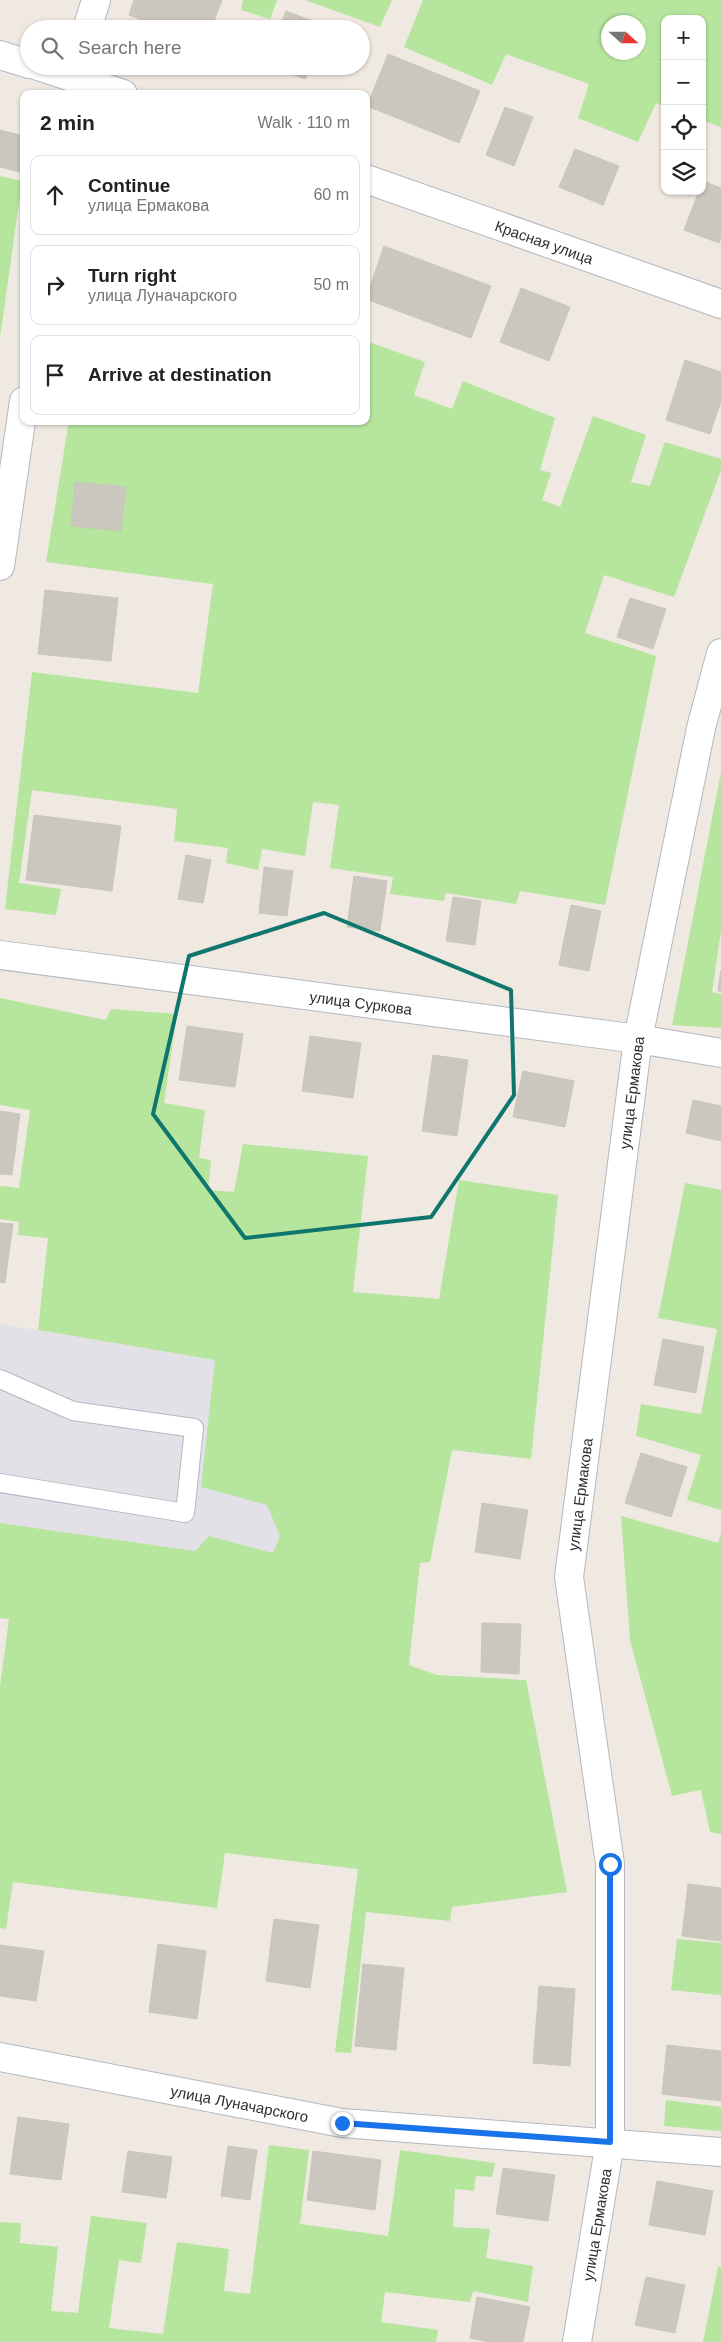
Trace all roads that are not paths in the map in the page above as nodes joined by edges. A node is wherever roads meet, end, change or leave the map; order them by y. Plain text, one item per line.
1 (96, 0) edge
2 (89, 20) edge
3 (0, 55) edge
4 (20, 61) edge
5 (71, 78) edge
6 (110, 90) edge
7 (370, 180) edge
8 (721, 304) edge
9 (21, 425) edge
10 (0, 566) edge
11 (721, 654) edge
12 (0, 955) edge
13 (638, 1039) junction
14 (721, 1053) edge
15 (0, 1379) edge
16 (0, 1483) edge
17 (0, 2057) edge
18 (610, 2142) junction
19 (721, 2152) edge
20 (577, 2342) edge

1 - 2 street
3 - 4 street
5 - 6 street
7 - 8 street, Красная улица
9 - 10 street
11 - 13 street, улица Ермакова
12 - 13 street, улица Суркова
13 - 14 street, улица Суркова
13 - 18 street, улица Ермакова
15 - 16 lane
17 - 18 street, улица Луначарского
18 - 19 street, улица Луначарского
18 - 20 street, улица Ермакова

